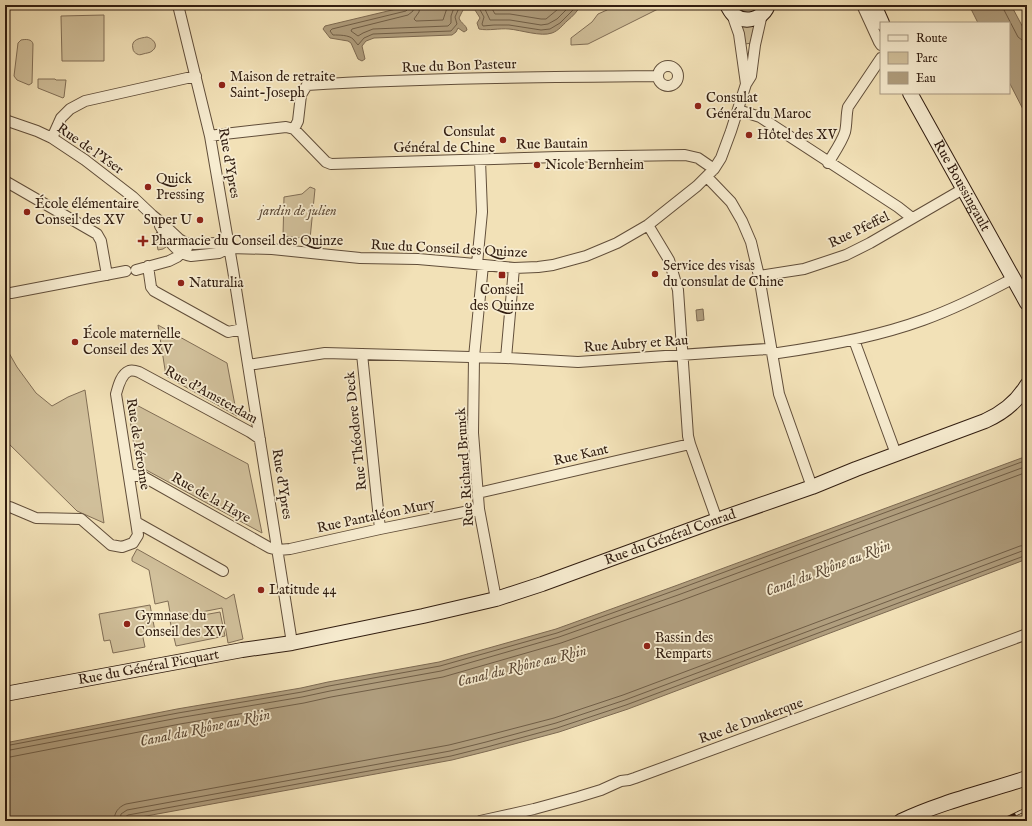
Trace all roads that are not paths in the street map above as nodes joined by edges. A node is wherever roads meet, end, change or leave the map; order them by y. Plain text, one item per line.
1 (178, 5) edge
2 (862, 5) edge
3 (874, 5) edge
4 (730, 10) edge
5 (765, 10) edge
6 (882, 22) edge
7 (880, 44) edge
8 (880, 59) edge
9 (196, 76) junction
10 (658, 76) dead end
11 (746, 84) junction
12 (911, 94) edge
13 (738, 110) junction
14 (5, 120) edge
15 (294, 129) junction
16 (210, 136) junction
17 (52, 138) junction
18 (480, 160) junction
19 (828, 163) junction
20 (714, 169) junction
21 (707, 177) junction
22 (5, 181) edge
23 (963, 189) junction
24 (152, 215) junction
25 (912, 218) junction
26 (648, 225) junction
27 (196, 244) junction
28 (229, 248) junction
29 (182, 253) junction
30 (480, 264) junction
31 (148, 266) junction
32 (514, 268) junction
33 (136, 270) dead end
34 (126, 271) dead end
35 (107, 275) junction
36 (759, 276) junction
37 (1014, 278) junction
38 (5, 293) edge
39 (1027, 302) edge
40 (242, 329) junction
41 (854, 340) junction
42 (771, 351) junction
43 (362, 354) junction
44 (683, 355) junction
45 (474, 357) junction
46 (506, 358) junction
47 (248, 365) junction
48 (126, 373) joint
49 (1027, 385) edge
50 (260, 439) junction
51 (690, 444) junction
52 (896, 454) junction
53 (129, 474) junction
54 (812, 487) junction
55 (478, 493) junction
56 (10, 507) dead end
57 (479, 509) junction
58 (717, 520) junction
59 (136, 522) junction
60 (380, 529) junction
61 (278, 550) junction
62 (223, 571) dead end
63 (496, 599) junction
64 (1027, 634) edge
65 (292, 643) junction
66 (5, 694) edge
67 (1027, 778) edge
68 (480, 821) edge
69 (901, 821) edge

1 - 9 street, Rue d'Ypres
2 - 7 street
3 - 6 main road
4 - 5 main road
4 - 11 street, Rue du Conseil des Quinze
5 - 11 street, Rue du Conseil des Quinze
8 - 19 street
9 - 16 street, Rue d'Ypres
9 - 17 street
10 - 15 street, Rue du Bon Pasteur
11 - 13 street, Rue du Conseil des Quinze
12 - 23 main road, Rue Boussingault
13 - 19 street
13 - 20 street, Rue du Conseil des Quinze
14 - 17 street, Rue de l'Yser
15 - 16 street
15 - 18 street, Rue Bautain
16 - 28 street, Rue d'Ypres
17 - 24 street, Rue de l'Yser
18 - 20 street, Rue Bautain
18 - 30 street, Rue Richard Brunck
19 - 25 street
20 - 21 street, Rue du Conseil des Quinze
21 - 26 street, Rue du Conseil des Quinze
21 - 36 street
22 - 35 street
23 - 25 street, Rue Pfeffel
23 - 37 main road, Rue Boussingault
24 - 27 street, Rue de l'Yser
24 - 29 street, Rue de l'Yser
25 - 36 street, Rue Pfeffel
26 - 32 street, Rue du Conseil des Quinze
26 - 44 street
27 - 28 street, Rue de l'Yser
27 - 29 street
28 - 29 street
28 - 30 street, Rue du Conseil des Quinze
28 - 40 street, Rue d'Ypres
29 - 31 street
30 - 32 street, Rue du Conseil des Quinze
30 - 45 street, Rue Richard Brunck
31 - 33 street
31 - 40 street
32 - 46 street
34 - 35 street
35 - 38 street
36 - 42 street
37 - 39 main road
37 - 41 street, Rue Aubry et Rau
40 - 47 street, Rue d'Ypres
41 - 42 street, Rue Aubry et Rau
41 - 52 street
42 - 44 street, Rue Aubry et Rau
42 - 54 street
43 - 45 street, Rue Aubry et Rau
43 - 47 street, Rue Aubry et Rau
43 - 60 street, Rue Théodore Deck
44 - 46 street, Rue Aubry et Rau
44 - 51 street
45 - 46 street, Rue Aubry et Rau
45 - 55 street, Rue Richard Brunck
47 - 50 street, Rue d'Ypres
48 - 50 street, Rue d'Amsterdam
48 - 53 street, Rue de Péronne
49 - 52 main road, Rue du Général Conrad
50 - 61 street, Rue d'Ypres
51 - 55 street, Rue Kant
51 - 58 street
52 - 54 main road, Rue du Général Conrad
53 - 59 street, Rue de Péronne
53 - 61 street, Rue de la Haye
54 - 58 main road, Rue du Général Conrad
55 - 57 street, Rue Richard Brunck
56 - 59 street, Rue de Péronne
57 - 60 street, Rue Pantaléon Mury
57 - 63 street, Rue Richard Brunck
58 - 63 main road, Rue du Général Conrad
59 - 62 street
60 - 61 street, Rue Pantaléon Mury
61 - 65 street, Rue d'Ypres
63 - 65 main road, Rue du Général Conrad
64 - 68 street, Rue de Dunkerque
65 - 66 main road, Rue du Général Picquart
67 - 69 main road

